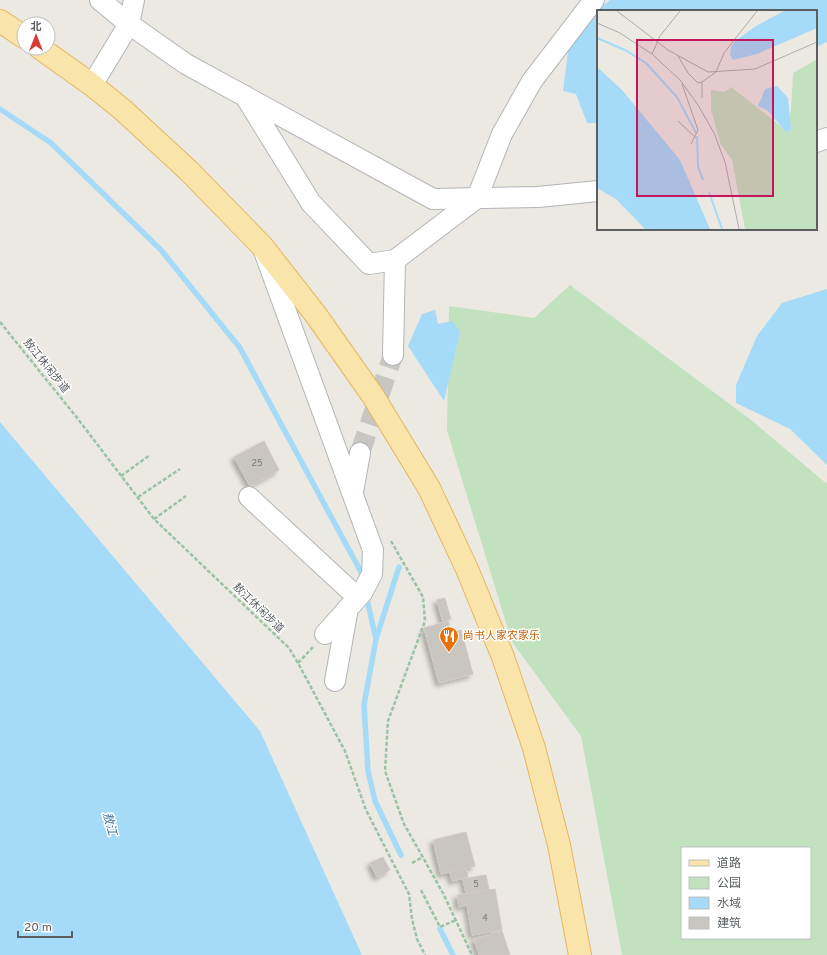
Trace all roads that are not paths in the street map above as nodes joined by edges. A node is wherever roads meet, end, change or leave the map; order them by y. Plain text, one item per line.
1 (100, 0) edge
2 (134, 0) edge
3 (594, 0) edge
4 (0, 21) edge
5 (129, 24) junction
6 (16, 32) edge
7 (51, 56) edge
8 (92, 85) junction
9 (245, 96) junction
10 (827, 138) edge
11 (817, 142) edge
12 (597, 191) edge
13 (478, 198) junction
14 (262, 246) junction
15 (395, 260) junction
16 (393, 355) tunnel mouth
17 (360, 453) tunnel mouth
18 (353, 494) junction
19 (249, 496) dead end
20 (356, 599) junction
21 (325, 634) dead end
22 (335, 681) dead end
23 (580, 955) edge

1 - 5 street
2 - 5 street
3 - 13 street
4 - 6 main road
5 - 8 street
5 - 9 street
7 - 8 main road
8 - 14 main road
9 - 13 street
9 - 15 street
10 - 11 street
12 - 13 street
13 - 15 street
14 - 18 street
14 - 23 main road
15 - 16 street
17 - 18 street
18 - 20 street
19 - 20 street
20 - 21 street
20 - 22 street

